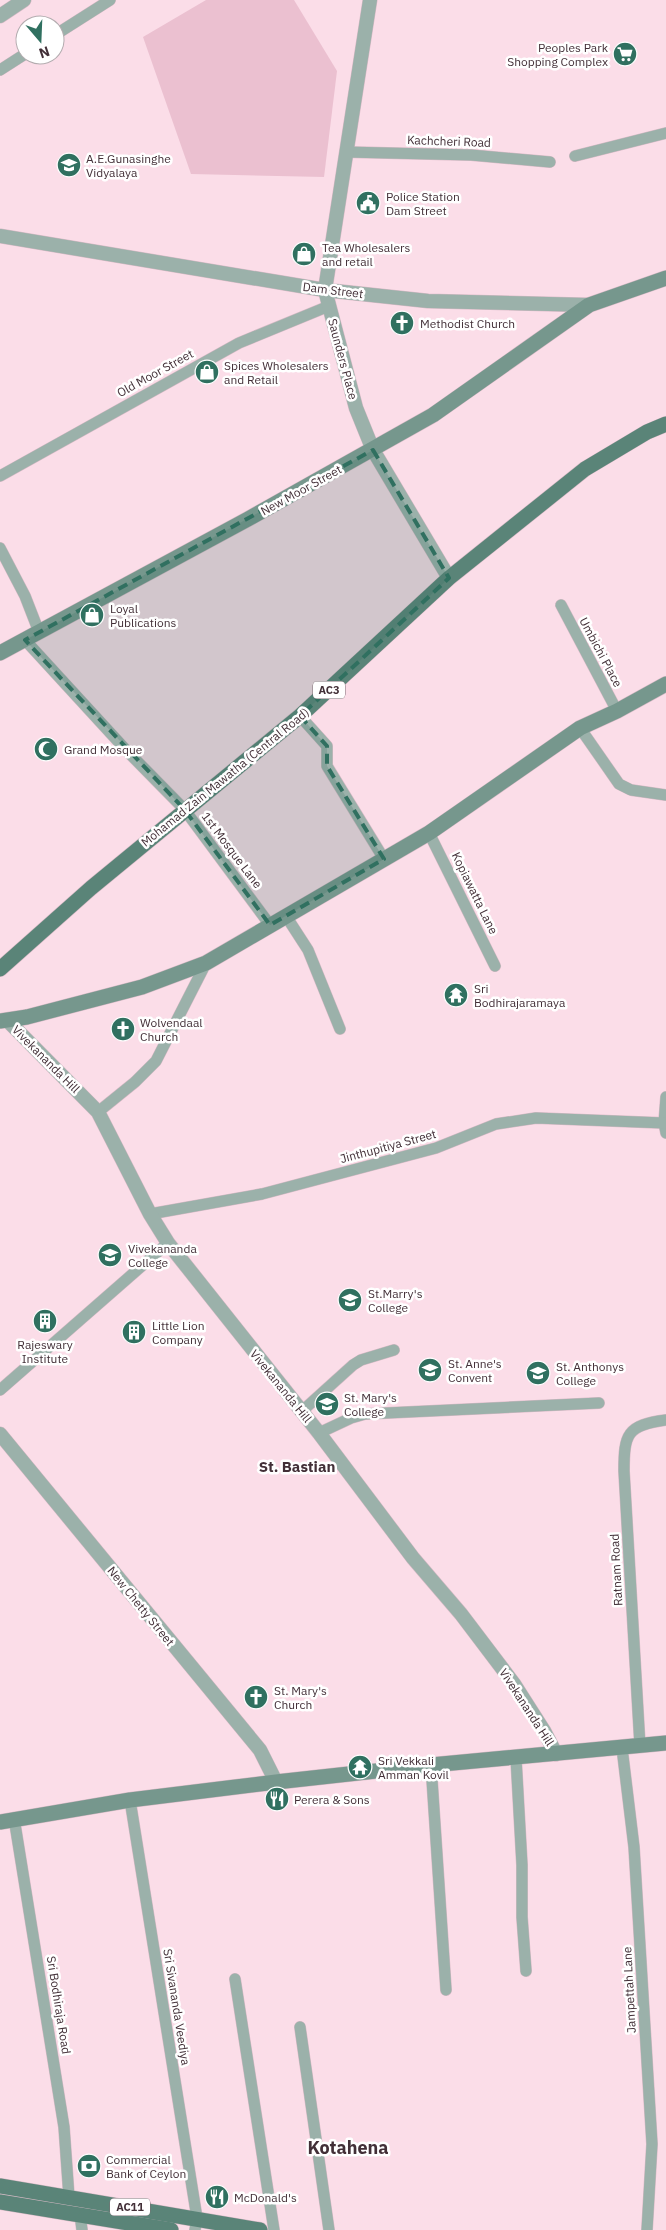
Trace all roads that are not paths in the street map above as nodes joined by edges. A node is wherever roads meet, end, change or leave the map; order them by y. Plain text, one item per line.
1 (24, 0) edge
2 (110, 0) edge
3 (370, 0) edge
4 (0, 16) edge
5 (65, 29) edge
6 (15, 60) edge
7 (0, 70) edge
8 (666, 133) edge
9 (346, 152) junction
10 (575, 156) dead end
11 (550, 162) dead end
12 (0, 236) edge
13 (666, 278) edge
14 (325, 290) junction
15 (588, 305) junction
16 (329, 306) junction
17 (666, 424) edge
18 (373, 450) junction
19 (0, 476) edge
20 (0, 548) edge
21 (449, 578) junction
22 (561, 605) dead end
23 (39, 632) junction
24 (25, 640) junction
25 (0, 653) edge
26 (666, 684) edge
27 (617, 711) junction
28 (300, 716) junction
29 (580, 728) junction
30 (666, 795) edge
31 (184, 809) junction
32 (429, 833) junction
33 (384, 859) junction
34 (286, 916) junction
35 (270, 925) junction
36 (206, 963) junction
37 (495, 966) dead end
38 (0, 969) edge
39 (2, 1019) edge
40 (340, 1029) dead end
41 (666, 1097) edge
42 (98, 1112) junction
43 (665, 1128) edge
44 (150, 1214) junction
45 (168, 1243) junction
46 (394, 1350) dead end
47 (0, 1390) edge
48 (599, 1403) dead end
49 (301, 1412) junction
50 (666, 1420) edge
51 (318, 1433) junction
52 (0, 1434) edge
53 (666, 1743) edge
54 (640, 1746) junction
55 (622, 1748) junction
56 (556, 1754) junction
57 (516, 1758) junction
58 (431, 1765) junction
59 (276, 1782) junction
60 (130, 1800) junction
61 (7, 1820) edge
62 (526, 1971) dead end
63 (235, 1979) dead end
64 (446, 1990) dead end
65 (300, 2028) dead end
66 (0, 2186) edge
67 (68, 2198) junction
68 (0, 2202) edge
69 (80, 2214) junction
70 (196, 2224) edge
71 (82, 2230) edge
72 (171, 2230) edge
73 (260, 2230) edge
74 (274, 2230) edge
75 (329, 2230) edge
76 (647, 2230) edge

1 - 4 street
2 - 5 street
3 - 9 street, Saunders Place
6 - 7 street
8 - 10 street
9 - 11 street, Kachcheri Road
9 - 14 street, Saunders Place
12 - 14 street, Dam Street
13 - 15 main road, Dam Street
14 - 15 street, Dam Street
14 - 16 street, Saunders Place
15 - 18 main road, New Moor Street
16 - 18 street, Saunders Place
16 - 19 street, Old Moor Street
17 - 21 main road, Mohamad Zain Mawatha (Central Road) / AC3
18 - 21 street, Saunders Place
18 - 23 main road, New Moor Street
20 - 23 street
21 - 28 main road, Mohamad Zain Mawatha (Central Road) / AC3
22 - 27 street, Umbichi Place
23 - 24 main road, New Moor Street
24 - 25 main road, New Moor Street
24 - 31 street, 1st Mosque Lane
26 - 27 main road
27 - 29 main road
28 - 31 main road, Mohamad Zain Mawatha (Central Road) / AC3
28 - 33 street
29 - 30 street
29 - 32 main road
31 - 35 street, 1st Mosque Lane
31 - 38 main road, Mohamad Zain Mawatha (Central Road) / AC3
32 - 33 main road
32 - 37 street, Kopiawatta Lane
33 - 34 main road
34 - 35 main road
34 - 40 street
35 - 36 main road
36 - 39 main road
36 - 42 street
39 - 42 street, Vivekananda Hill
41 - 43 street
42 - 44 street, Vivekananda Hill
43 - 44 street, Jinthupitiya Street
44 - 45 street, Vivekananda Hill
45 - 47 street
45 - 49 street, Vivekananda Hill
46 - 49 street
48 - 51 street
49 - 51 street, Vivekananda Hill
50 - 54 street, Ratnam Road
51 - 56 street, Vivekananda Hill
52 - 59 street, New Chetty Street
53 - 54 main road
54 - 55 main road
55 - 56 main road
55 - 76 street, Jampettah Lane
56 - 57 main road
57 - 58 main road
57 - 62 street
58 - 59 main road
58 - 64 street
59 - 60 main road
60 - 61 main road
60 - 70 street, Sri Sivananda Veediya
61 - 67 street, Sri Bodhiraja Road
63 - 74 street
65 - 75 street
66 - 67 main road, AC11
67 - 70 main road, AC11
68 - 69 main road, AC11
69 - 71 street
69 - 72 main road, AC11
70 - 73 main road, AC11

